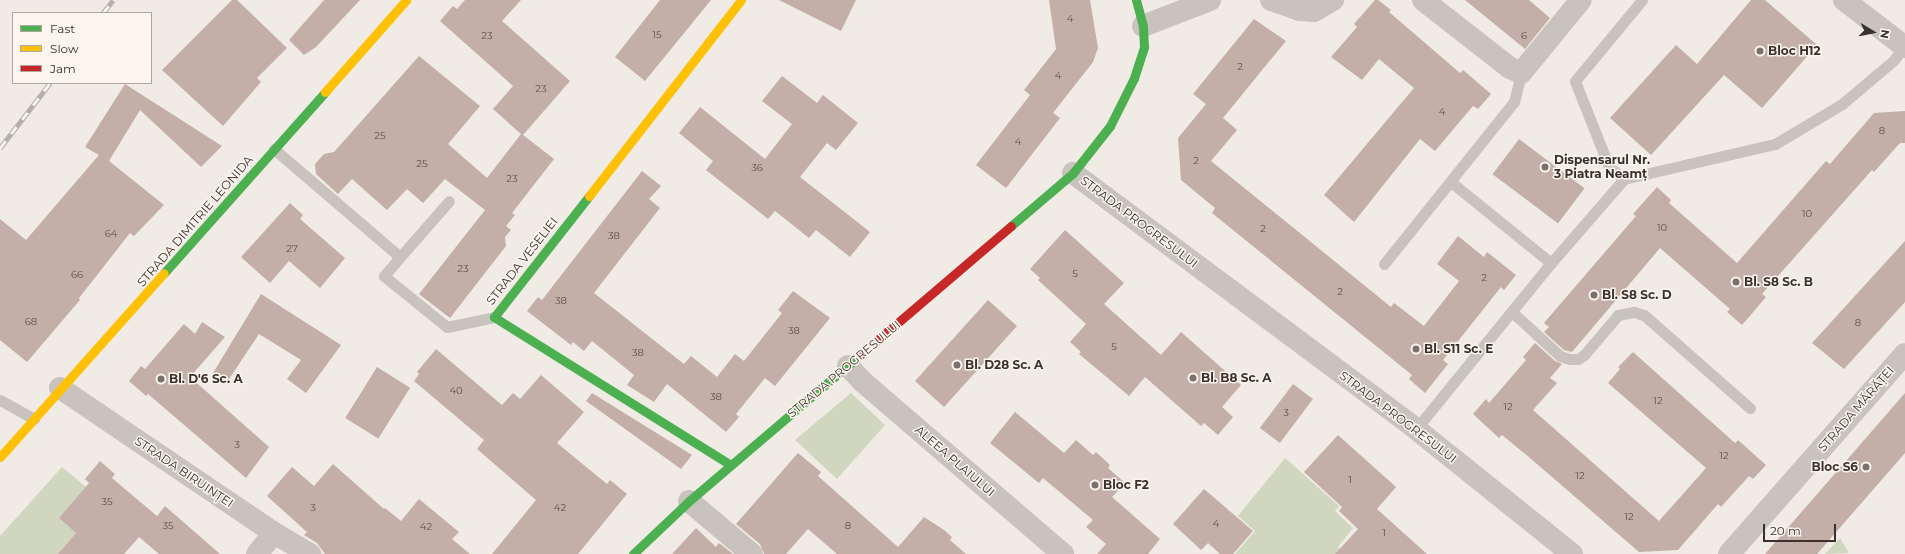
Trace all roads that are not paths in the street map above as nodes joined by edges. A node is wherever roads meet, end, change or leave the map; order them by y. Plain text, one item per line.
1 (406, 0) edge
2 (741, 0) edge
3 (1136, 0) edge
4 (1210, 0) edge
5 (1271, 0) edge
6 (1333, 0) edge
7 (1423, 0) edge
8 (1581, 0) edge
9 (1642, 0) edge
10 (1844, 0) edge
11 (1144, 26) junction
12 (1904, 46) edge
13 (1521, 73) junction
14 (274, 149) junction
15 (1073, 173) junction
16 (1624, 179) junction
17 (1450, 182) junction
18 (449, 201) dead end
19 (400, 257) junction
20 (1551, 263) junction
21 (1384, 264) dead end
22 (1512, 312) junction
23 (494, 317) junction
24 (1905, 354) edge
25 (848, 366) junction
26 (60, 388) junction
27 (0, 400) edge
28 (1750, 408) dead end
29 (34, 419) junction
30 (1416, 429) junction
31 (0, 457) edge
32 (731, 465) junction
33 (689, 501) junction
34 (274, 534) junction
35 (257, 554) edge
36 (310, 554) edge
37 (633, 554) edge
38 (752, 554) edge
39 (1063, 554) edge
40 (1572, 554) edge
41 (1729, 554) edge

1 - 14 street, STRADA DIMITRIE LEONIDA
2 - 23 street, STRADA VESELIEI
3 - 11 street
4 - 11 street
5 - 6 street
7 - 13 street
8 - 13 street
9 - 16 lane
10 - 12 street
11 - 15 street
12 - 16 lane
13 - 17 lane
14 - 19 lane
14 - 26 street, STRADA DIMITRIE LEONIDA
15 - 25 street, STRADA PROGRESULUI
15 - 30 street, STRADA PROGRESULUI
16 - 20 lane
17 - 20 lane
17 - 21 lane
18 - 19 lane
19 - 23 lane
20 - 22 lane
22 - 28 lane
22 - 30 lane
23 - 32 street, STRADA VESELIEI
24 - 41 street, STRADA MĂRĂȚEI
25 - 32 street, STRADA PROGRESULUI
25 - 39 street, ALEEA PLAIULUI
26 - 29 street, STRADA DIMITRIE LEONIDA
26 - 34 street, STRADA BIRUINȚEI
27 - 29 lane
29 - 31 street, STRADA DIMITRIE LEONIDA
30 - 40 street, STRADA PROGRESULUI
32 - 33 street, STRADA PROGRESULUI
33 - 37 street, STRADA PROGRESULUI
33 - 38 street
34 - 35 street
34 - 36 street, STRADA BIRUINȚEI

